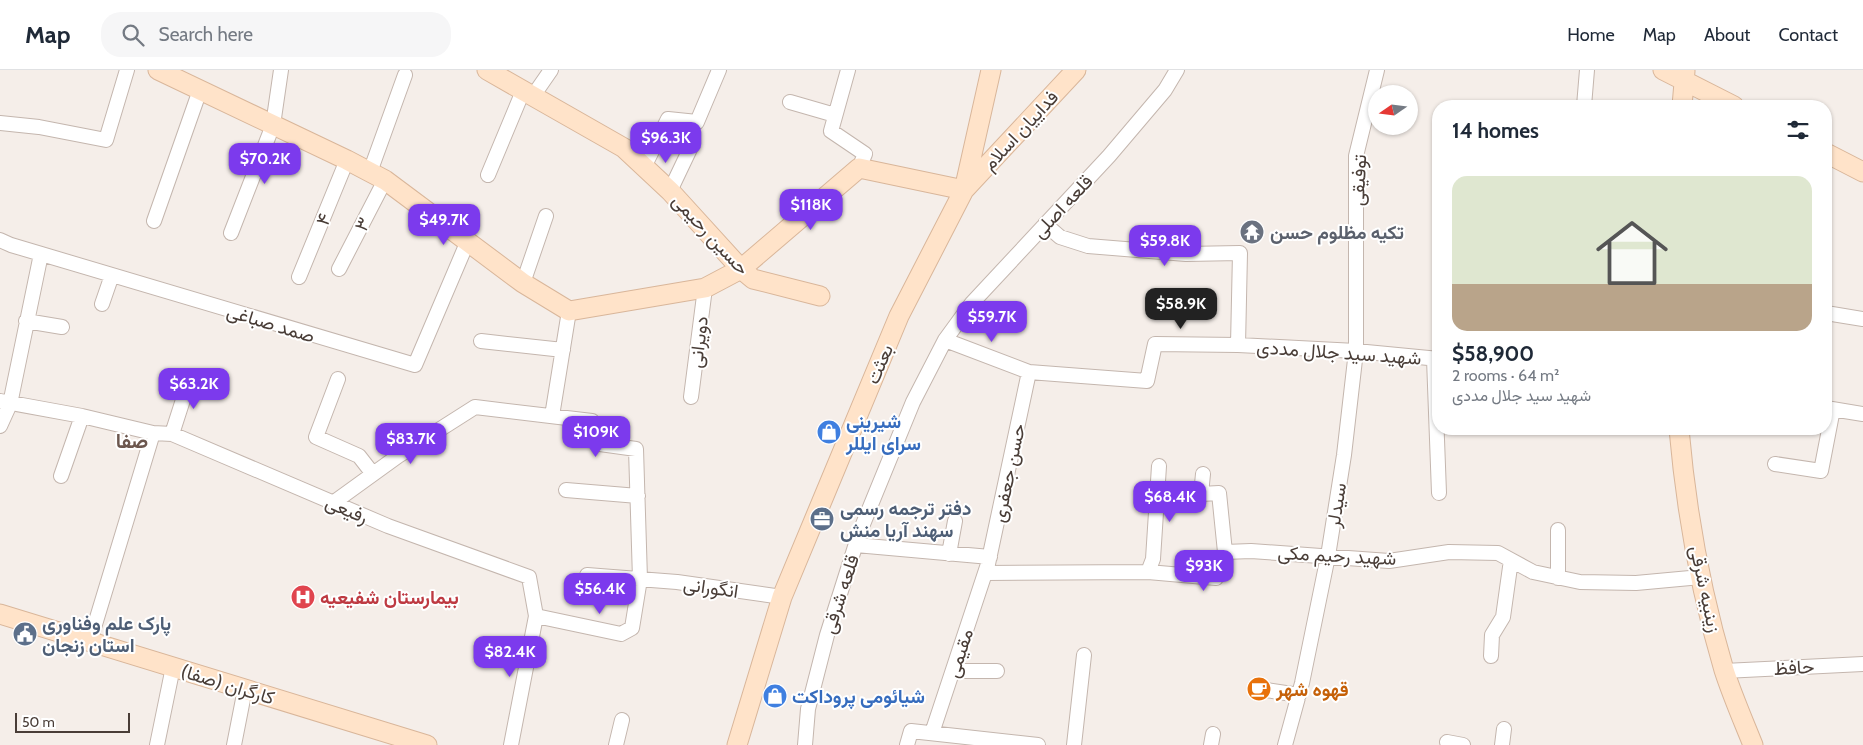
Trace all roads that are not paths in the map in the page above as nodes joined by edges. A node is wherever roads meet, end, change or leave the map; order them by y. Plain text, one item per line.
1 (127, 70) edge
2 (281, 70) edge
3 (486, 70) edge
4 (551, 70) edge
5 (719, 70) edge
6 (848, 70) edge
7 (991, 70) edge
8 (1076, 70) edge
9 (1177, 70) edge
10 (1377, 70) edge
11 (1588, 70) edge
12 (1663, 70) edge
13 (162, 71) edge
14 (405, 75) dead end
15 (1685, 76) edge
16 (200, 90) junction
17 (528, 94) junction
18 (1585, 100) edge
19 (1683, 100) edge
20 (1724, 100) edge
21 (790, 102) dead end
22 (835, 115) junction
23 (0, 123) edge
24 (274, 125) junction
25 (690, 149) dead end
26 (1832, 156) edge
27 (347, 160) junction
28 (644, 167) junction
29 (858, 168) junction
30 (1863, 172) edge
31 (488, 175) dead end
32 (377, 176) junction
33 (964, 190) junction
34 (670, 191) junction
35 (546, 216) dead end
36 (154, 221) dead end
37 (1045, 224) junction
38 (231, 233) dead end
39 (0, 240) edge
40 (467, 243) junction
41 (41, 254) junction
42 (339, 268) dead end
43 (741, 269) junction
44 (112, 275) junction
45 (299, 277) dead end
46 (523, 283) junction
47 (705, 288) junction
48 (820, 296) dead end
49 (102, 304) dead end
50 (569, 311) junction
51 (1832, 314) edge
52 (1863, 319) edge
53 (26, 321) junction
54 (62, 327) dead end
55 (945, 340) junction
56 (481, 341) dead end
57 (1238, 345) junction
58 (563, 350) junction
59 (1356, 352) junction
60 (1432, 359) edge
61 (1029, 372) junction
62 (190, 378) dead end
63 (338, 378) dead end
64 (691, 397) dead end
65 (5, 403) edge
66 (1832, 409) edge
67 (1863, 414) edge
68 (82, 416) junction
69 (552, 416) junction
70 (0, 426) edge
71 (153, 433) junction
72 (172, 434) junction
73 (1438, 435) edge
74 (1680, 435) edge
75 (1826, 435) edge
76 (1775, 464) dead end
77 (1159, 466) dead end
78 (373, 474) junction
79 (1203, 474) dead end
80 (61, 476) dead end
81 (566, 490) dead end
82 (1439, 493) dead end
83 (638, 496) junction
84 (333, 503) junction
85 (955, 521) dead end
86 (1558, 530) dead end
87 (856, 545) junction
88 (1225, 552) junction
89 (949, 554) junction
90 (1328, 556) junction
91 (990, 557) junction
92 (1511, 560) junction
93 (1148, 572) junction
94 (985, 573) junction
95 (588, 575) dead end
96 (1701, 577) junction
97 (1558, 578) junction
98 (640, 579) junction
99 (782, 596) junction
100 (0, 614) edge
101 (536, 616) junction
102 (90, 642) junction
103 (1084, 655) dead end
104 (1491, 656) dead end
105 (1863, 664) edge
106 (173, 667) junction
107 (1724, 670) junction
108 (953, 671) junction
109 (997, 671) dead end
110 (245, 689) junction
111 (1259, 689) dead end
112 (1299, 695) junction
113 (622, 720) dead end
114 (1504, 729) dead end
115 (932, 733) junction
116 (1447, 742) dead end
117 (157, 745) edge
118 (234, 745) edge
119 (427, 745) edge
120 (511, 745) edge
121 (616, 745) edge
122 (737, 745) edge
123 (805, 745) edge
124 (907, 745) edge
125 (1038, 745) edge
126 (1074, 745) edge
127 (1285, 745) edge
128 (1463, 745) edge
129 (1502, 745) edge
130 (1753, 745) edge

1 - 23 street
2 - 24 street
3 - 17 main road, حسین رحیمی
4 - 17 street
5 - 28 street
6 - 22 street
7 - 33 main road, بعثت
8 - 33 main road, فداییان اسلام
9 - 37 street, قلعه اصلی
10 - 59 street, توفیقی
11 - 18 street
12 - 15 main road
13 - 16 main road
14 - 32 street, ۳
15 - 19 main road
15 - 20 main road
16 - 24 main road
16 - 36 street
17 - 28 main road, حسین رحیمی
17 - 31 street
21 - 22 street
22 - 29 street
24 - 27 main road
24 - 38 street
25 - 34 street
26 - 30 main road
27 - 32 main road
27 - 45 street, ۴
28 - 34 main road, حسین رحیمی
29 - 33 main road
29 - 43 main road
32 - 40 main road
32 - 42 street, ۳
33 - 99 main road, بعثت
34 - 43 main road, حسین رحیمی
35 - 46 street
37 - 55 street, قلعه اصلی
37 - 57 street
39 - 41 street, صمد صباغی
40 - 44 street, صمد صباغی
40 - 46 main road
41 - 44 street, صمد صباغی
41 - 53 street
43 - 47 main road
43 - 48 main road, حسین رحیمی
44 - 49 street
46 - 50 main road
47 - 50 main road
47 - 64 street, دویرانی
50 - 58 street
51 - 52 street
53 - 54 street
53 - 65 street
55 - 61 street, شهید سید جلال مددی
55 - 87 street, قلعه شرقی
56 - 58 street
57 - 59 street, شهید سید جلال مددی
57 - 61 street, شهید سید جلال مددی
58 - 69 street
59 - 60 street, شهید سید جلال مددی
59 - 90 street, سیدلر
61 - 91 street, حسن جعفری
62 - 72 street
63 - 78 street
65 - 68 street, رفیعی
65 - 70 street
66 - 67 street
68 - 71 street, رفیعی
68 - 80 street
69 - 78 street
69 - 83 street
71 - 72 street, رفیعی
71 - 102 street
72 - 84 street, رفیعی
73 - 82 street
74 - 96 main road, زینبیه شرقی
75 - 76 street
77 - 93 street
78 - 84 street
79 - 88 street
81 - 83 street
83 - 98 street
84 - 101 street, رفیعی
85 - 89 street
86 - 97 street
87 - 89 street
87 - 123 street, قلعه شرقی
88 - 90 street, شهید رحیم مکی
88 - 93 street
89 - 91 street
90 - 92 street, شهید رحیم مکی
90 - 112 street, سیدلر
91 - 94 street, حسن جعفری
92 - 97 street, شهید رحیم مکی
92 - 104 street
93 - 94 street
94 - 108 street, مقیمی
95 - 98 street, انگورانی
96 - 97 street, شهید رحیم مکی
96 - 107 main road, زینبیه شرقی
98 - 99 street, انگورانی
98 - 101 street
99 - 122 main road, بعثت
100 - 102 main road, کارگران (صفا)
101 - 120 street, رفیعی
102 - 106 main road, کارگران (صفا)
103 - 126 street
105 - 107 street, حافظ
106 - 110 main road, کارگران (صفا)
106 - 117 street
107 - 130 main road, زینبیه شرقی
108 - 109 street
108 - 115 street, مقیمی
110 - 118 street
110 - 119 main road, کارگران (صفا)
111 - 112 street
112 - 127 street, سیدلر
113 - 121 street
114 - 129 street
115 - 124 street
115 - 125 street
116 - 128 street

